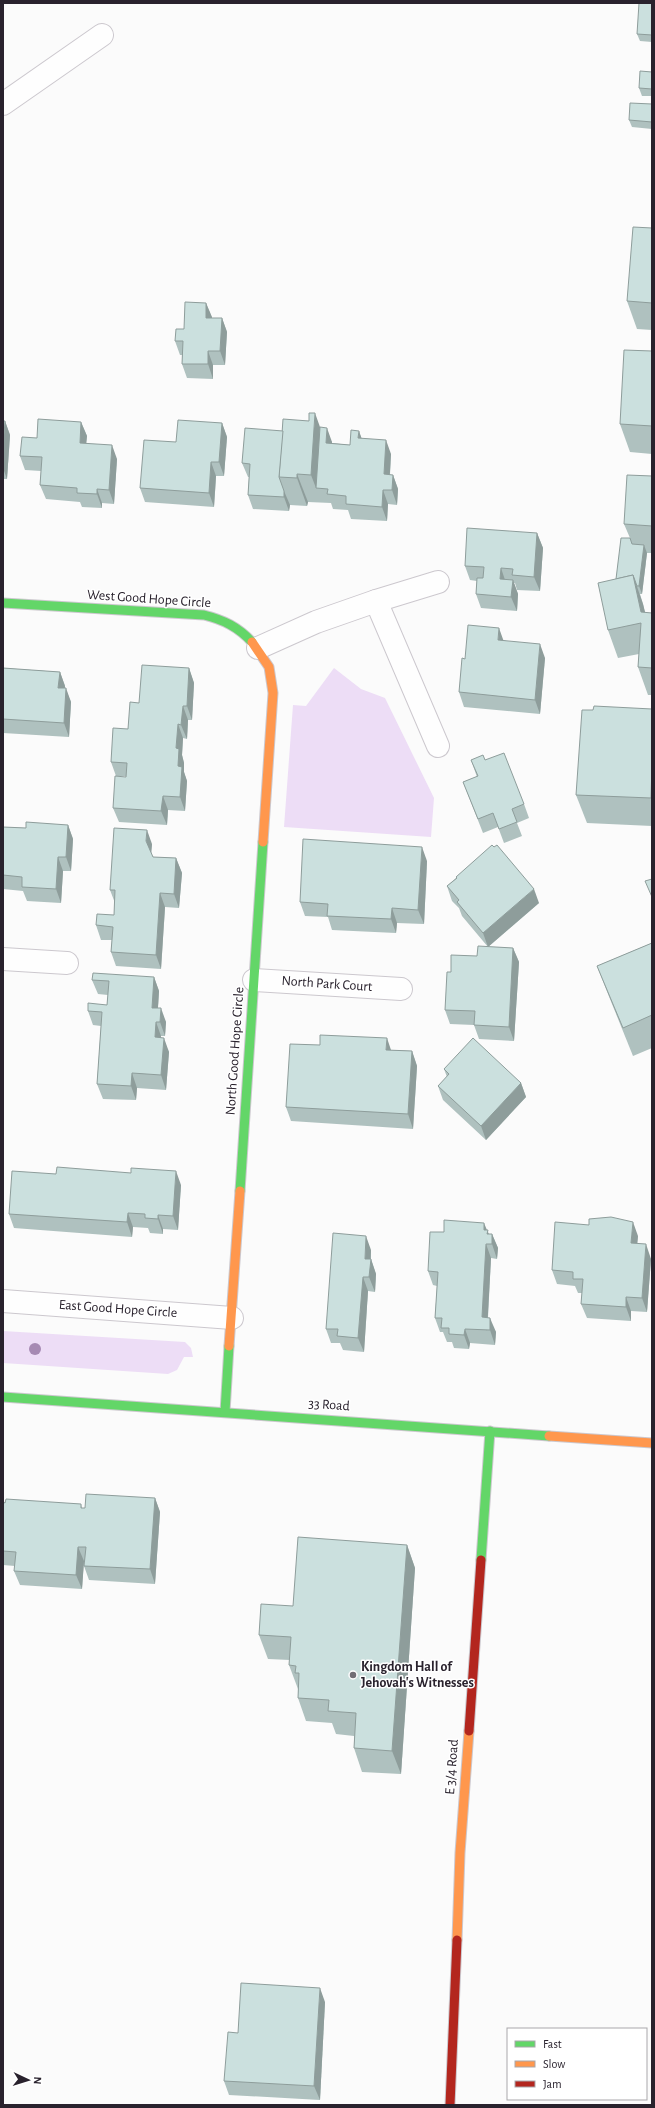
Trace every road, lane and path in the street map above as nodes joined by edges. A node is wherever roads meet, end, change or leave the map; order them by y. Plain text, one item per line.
1 (102, 35) dead end
2 (3, 104) edge
3 (438, 582) dead end
4 (376, 601) junction
5 (3, 603) edge
6 (258, 648) junction
7 (273, 693) joint
8 (438, 746) dead end
9 (3, 959) edge
10 (67, 963) dead end
11 (254, 980) junction
12 (401, 989) dead end
13 (3, 1301) edge
14 (232, 1318) junction
15 (3, 1397) edge
16 (225, 1412) junction
17 (490, 1431) junction
18 (652, 1443) edge
19 (450, 2105) edge

1 - 2 street
3 - 4 street
4 - 6 street
4 - 8 street
5 - 6 street, West Good Hope Circle
6 - 7 street, West Good Hope Circle
7 - 11 street, North Good Hope Circle
9 - 10 street
11 - 12 street, North Park Court
11 - 14 street, North Good Hope Circle
13 - 14 street, East Good Hope Circle
14 - 16 street, North Good Hope Circle
15 - 16 street, 33 Road
16 - 17 street, 33 Road
17 - 18 street, 33 Road
17 - 19 street, E 3/4 Road

